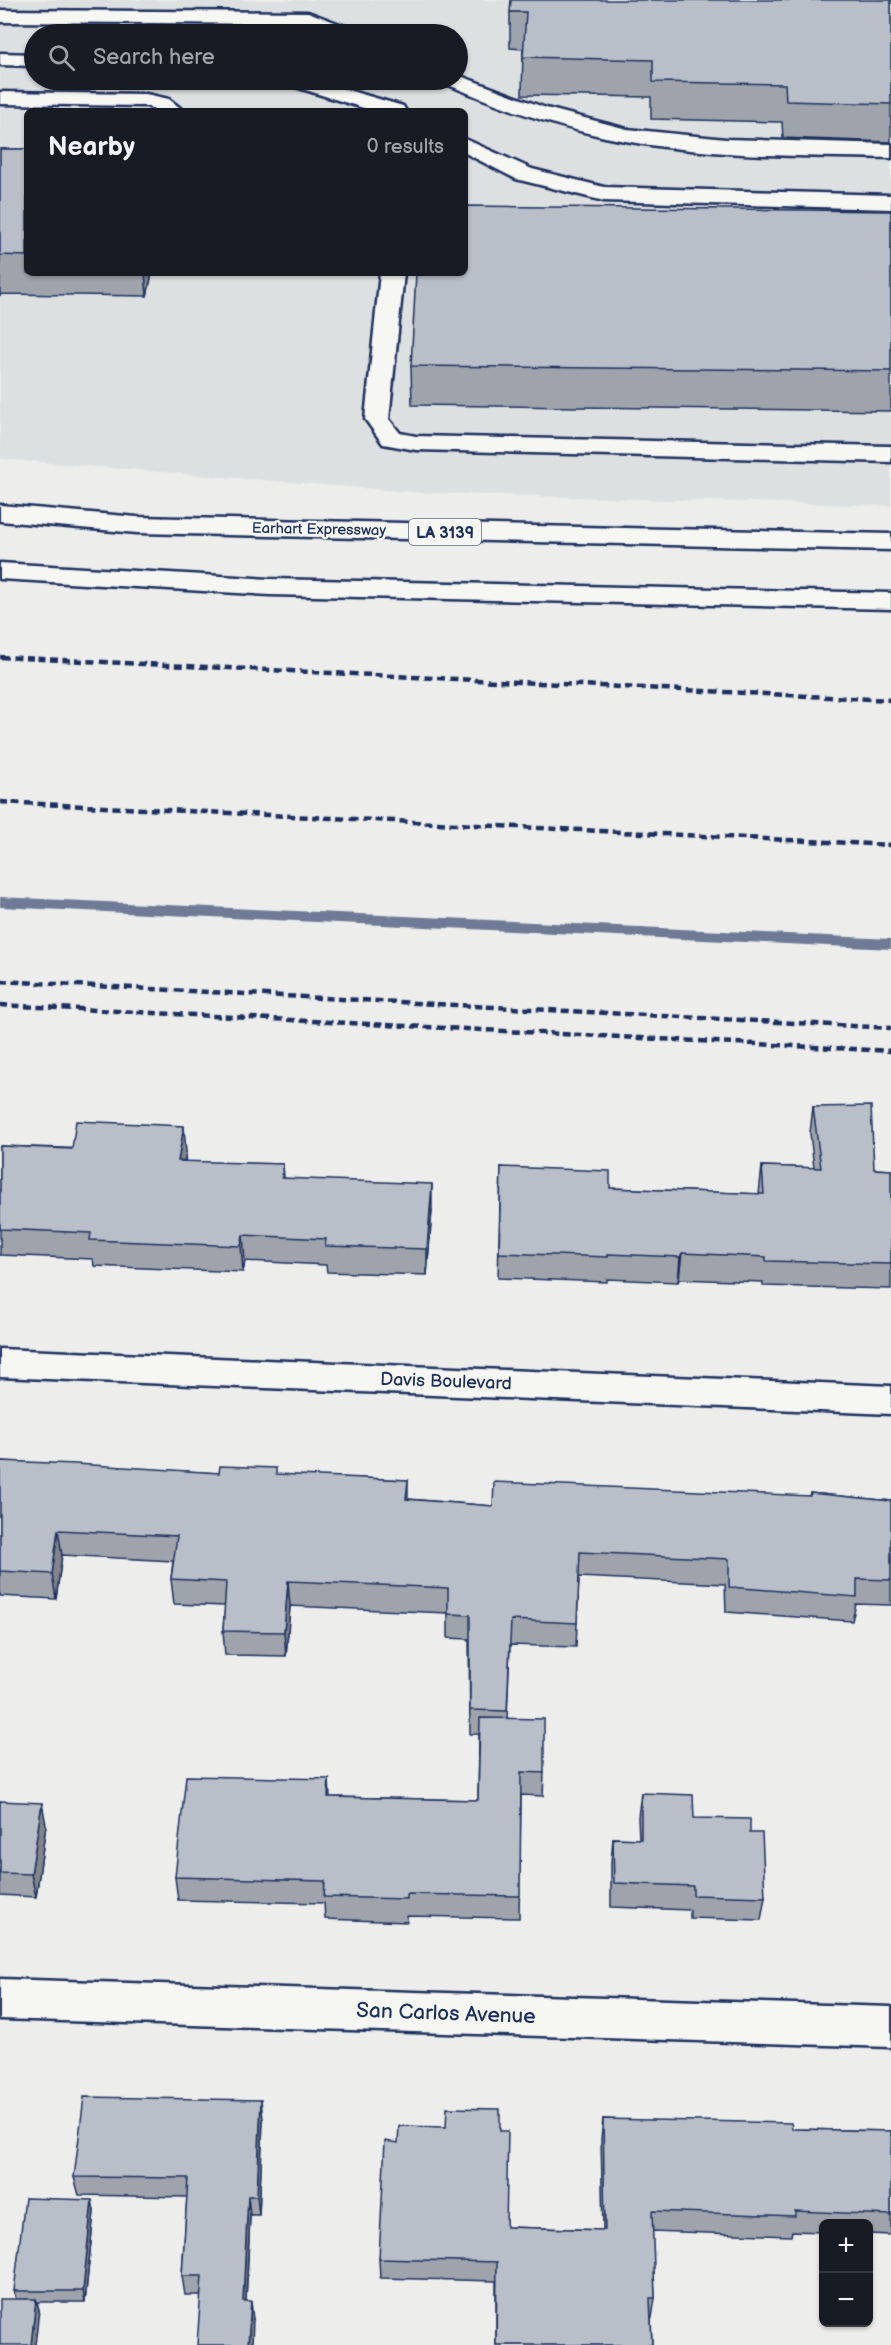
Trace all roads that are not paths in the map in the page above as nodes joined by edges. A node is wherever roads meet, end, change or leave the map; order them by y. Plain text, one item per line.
1 (177, 9) edge
2 (261, 9) edge
3 (0, 16) edge
4 (323, 24) edge
5 (0, 59) edge
6 (24, 60) edge
7 (468, 86) edge
8 (325, 90) edge
9 (0, 98) edge
10 (169, 108) edge
11 (385, 108) edge
12 (468, 146) edge
13 (891, 151) edge
14 (891, 202) edge
15 (392, 276) edge
16 (891, 454) edge
17 (0, 513) edge
18 (891, 542) edge
19 (0, 572) edge
20 (891, 601) edge
21 (0, 1363) edge
22 (891, 1400) edge
23 (0, 2000) edge
24 (891, 2027) edge

1 - 2 main road
1 - 3 main road
2 - 4 main road
5 - 6 main road
7 - 13 main road
8 - 11 main road
9 - 10 main road
12 - 14 main road
15 - 16 main road
17 - 18 main road, Earhart Expressway / LA 3139
19 - 20 main road
21 - 22 main road, Davis Boulevard
23 - 24 main road, San Carlos Avenue

